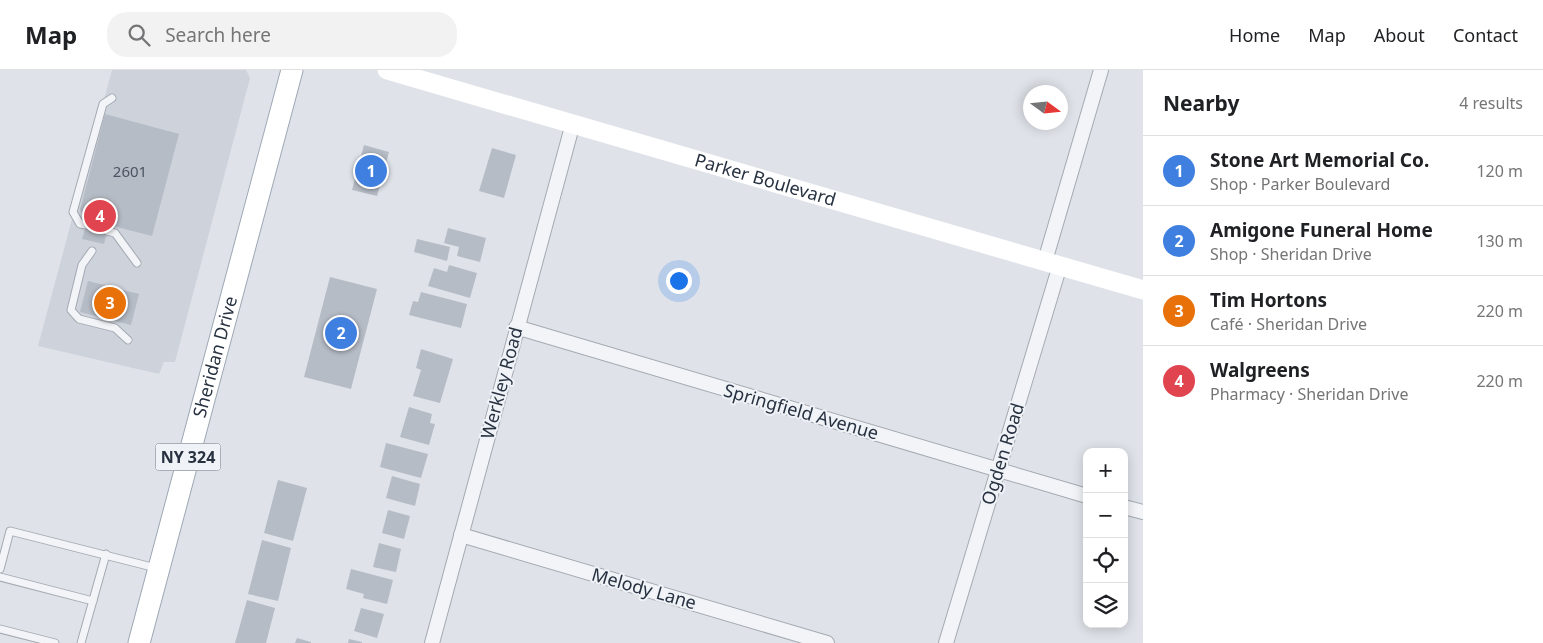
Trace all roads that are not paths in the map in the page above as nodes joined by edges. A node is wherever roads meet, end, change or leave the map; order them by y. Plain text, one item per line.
1 (292, 70) edge
2 (386, 70) edge
3 (1101, 70) edge
4 (112, 98) dead end
5 (573, 123) junction
6 (86, 225) dead end
7 (107, 231) dead end
8 (92, 251) dead end
9 (137, 263) dead end
10 (1052, 263) junction
11 (1143, 290) edge
12 (516, 327) junction
13 (128, 340) dead end
14 (998, 470) junction
15 (1083, 495) edge
16 (1128, 508) edge
17 (1143, 512) edge
18 (461, 535) junction
19 (106, 554) junction
20 (158, 568) junction
21 (0, 569) edge
22 (0, 577) edge
23 (93, 601) junction
24 (0, 629) edge
25 (55, 643) edge
26 (81, 643) edge
27 (139, 643) edge
28 (432, 643) edge
29 (827, 643) edge
30 (946, 643) edge

1 - 20 main road, Sheridan Drive / NY 324
2 - 5 street, Parker Boulevard
3 - 10 street, Ogden Road
4 - 6 lane
5 - 10 street, Parker Boulevard
5 - 12 street, Werkley Road
7 - 9 lane
8 - 13 lane
10 - 11 street, Parker Boulevard
10 - 14 street, Ogden Road
12 - 14 street, Springfield Avenue
12 - 18 street, Werkley Road
14 - 15 street, Springfield Avenue
14 - 30 street, Ogden Road
16 - 17 street
18 - 28 street, Werkley Road
18 - 29 street, Melody Lane
19 - 20 lane
19 - 21 lane
19 - 23 lane
20 - 27 main road, Sheridan Drive / NY 324
22 - 23 lane
23 - 26 lane
24 - 25 lane

